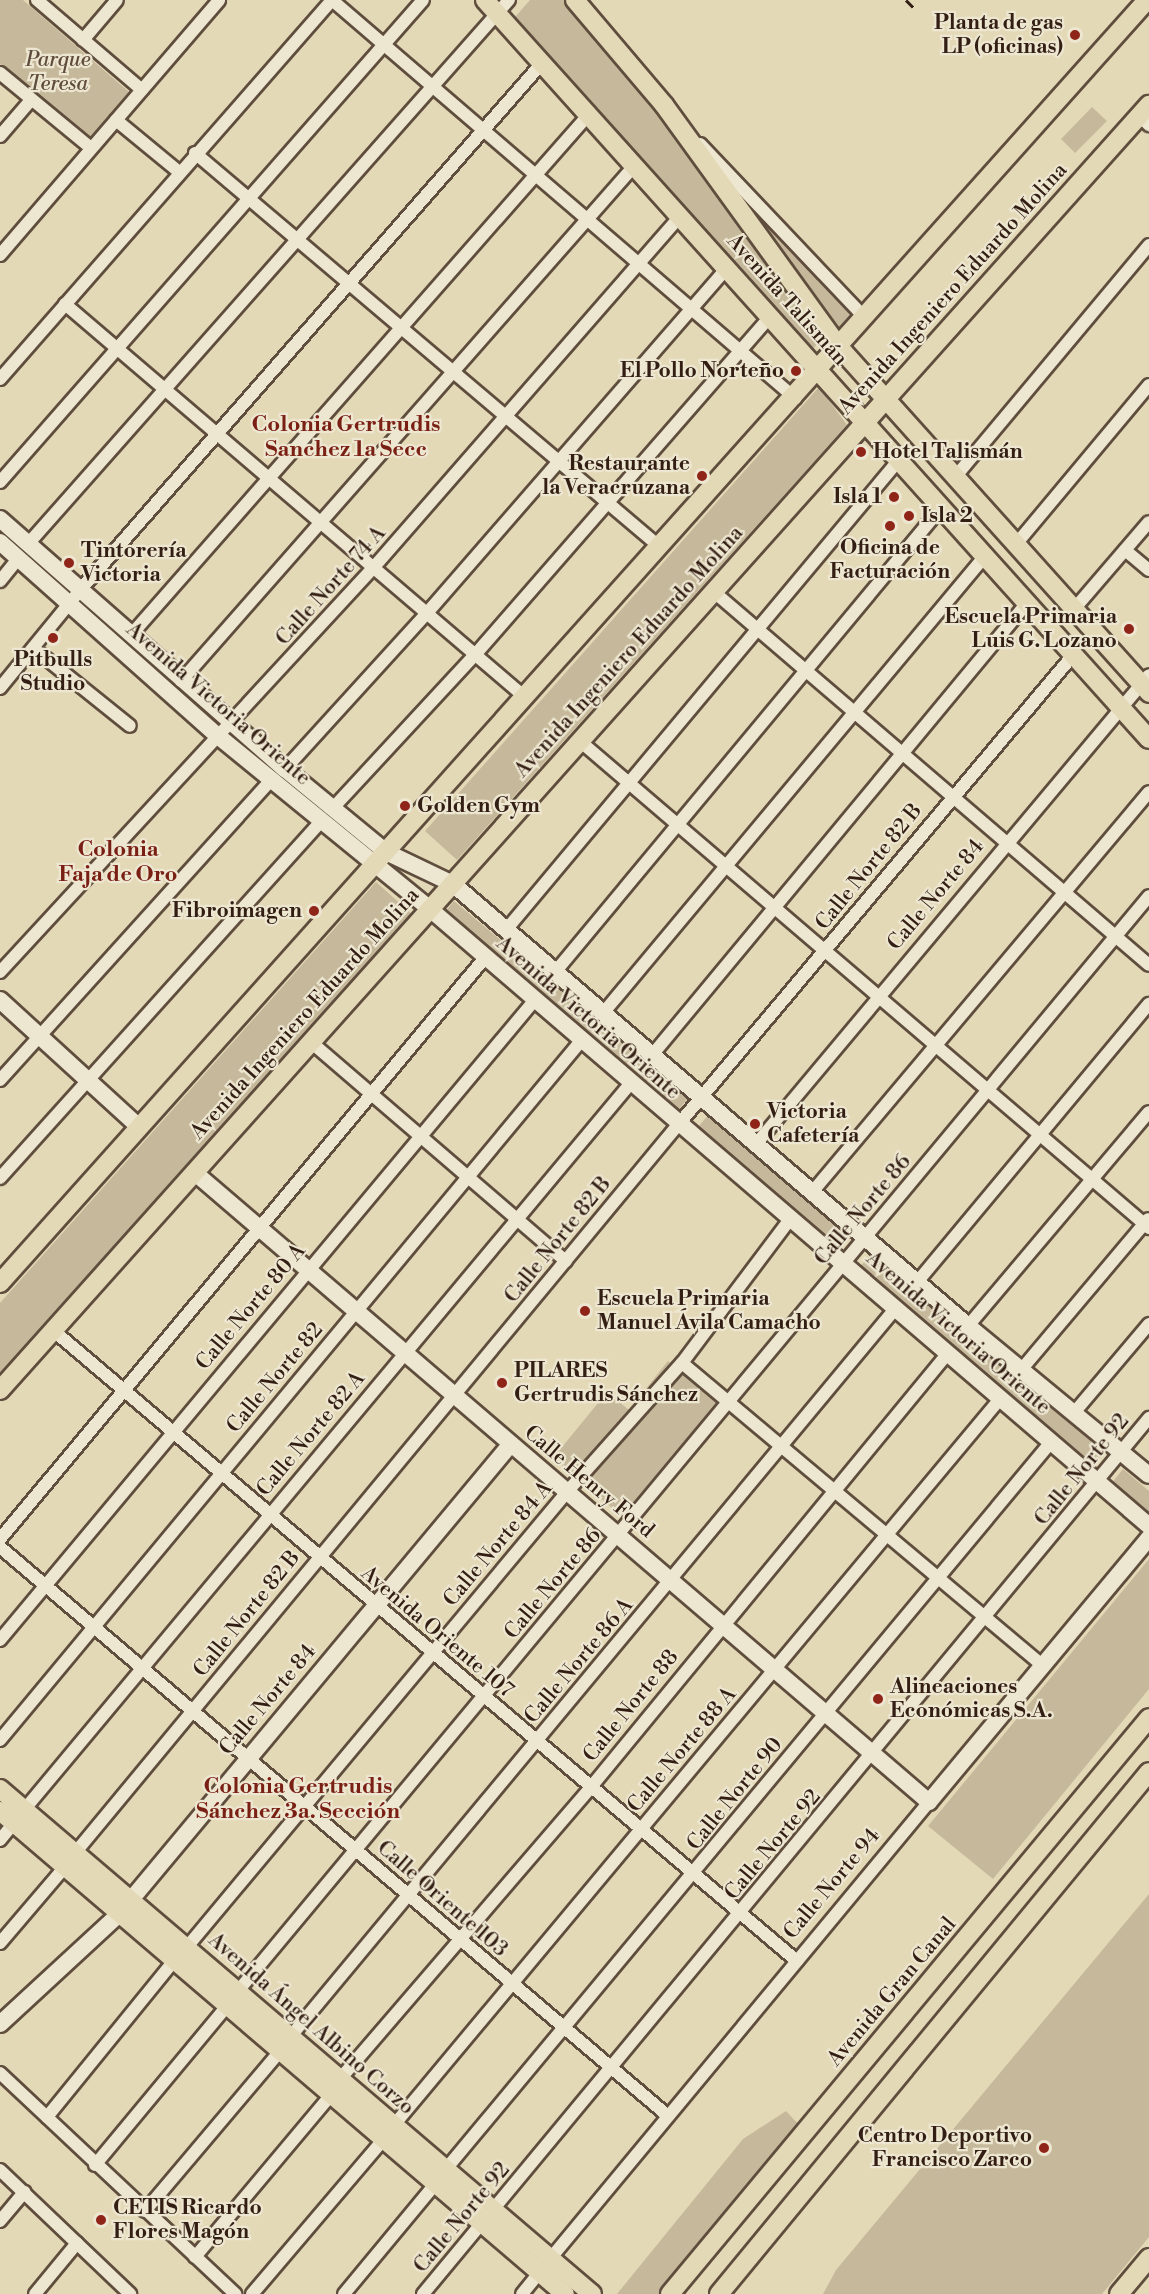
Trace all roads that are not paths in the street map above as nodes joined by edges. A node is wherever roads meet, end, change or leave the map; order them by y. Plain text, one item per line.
1 (37, 0) edge
2 (117, 0) edge
3 (219, 0) edge
4 (332, 0) edge
5 (423, 0) edge
6 (574, 0) edge
7 (1147, 0) edge
8 (497, 4) edge
9 (83, 40) junction
10 (383, 45) junction
11 (543, 63) junction
12 (0, 74) edge
13 (432, 87) junction
14 (142, 90) junction
15 (32, 100) junction
16 (664, 105) junction
17 (1147, 112) edge
18 (590, 113) junction
19 (116, 120) junction
20 (483, 130) junction
21 (0, 136) edge
22 (91, 148) junction
23 (195, 153) junction
24 (635, 165) junction
25 (179, 172) junction
26 (536, 176) junction
27 (248, 197) junction
28 (680, 216) junction
29 (587, 220) junction
30 (298, 239) junction
31 (1149, 245) edge
32 (0, 255) edge
33 (639, 264) junction
34 (728, 267) junction
35 (349, 282) junction
36 (65, 304) junction
37 (692, 309) junction
38 (770, 317) junction
39 (864, 317) junction
40 (402, 328) junction
41 (839, 347) junction
42 (118, 349) junction
43 (740, 350) junction
44 (819, 370) junction
45 (454, 374) junction
46 (864, 376) junction
47 (0, 379) edge
48 (1149, 385) edge
49 (164, 388) junction
50 (842, 395) junction
51 (795, 398) junction
52 (885, 399) junction
53 (508, 418) junction
54 (863, 422) junction
55 (217, 433) junction
56 (559, 461) junction
57 (898, 461) junction
58 (956, 476) junction
59 (270, 477) junction
60 (0, 482) edge
61 (607, 503) junction
62 (941, 508) junction
63 (0, 519) edge
64 (322, 522) junction
65 (1149, 522) edge
66 (0, 543) edge
67 (1017, 543) junction
68 (28, 544) junction
69 (660, 547) junction
70 (1125, 550) junction
71 (985, 556) junction
72 (18, 559) junction
73 (374, 567) junction
74 (1149, 570) edge
75 (0, 580) edge
76 (81, 589) junction
77 (713, 591) junction
78 (69, 603) junction
79 (1027, 603) junction
80 (1075, 608) junction
81 (427, 613) junction
82 (757, 631) junction
83 (131, 635) junction
84 (33, 648) junction
85 (1074, 654) junction
86 (474, 656) junction
87 (806, 672) junction
88 (181, 681) junction
89 (1146, 684) edge
90 (0, 688) edge
91 (526, 698) junction
92 (1121, 707) junction
93 (854, 713) junction
94 (232, 724) junction
95 (130, 726) dead end
96 (218, 736) junction
97 (1149, 739) edge
98 (581, 742) junction
99 (903, 755) junction
100 (285, 769) junction
101 (271, 780) junction
102 (629, 784) junction
103 (1149, 792) edge
104 (952, 797) junction
105 (333, 808) junction
106 (320, 822) junction
107 (678, 825) junction
108 (1009, 845) junction
109 (380, 859) junction
110 (727, 867) junction
111 (453, 884) junction
112 (1065, 893) junction
113 (1149, 896) edge
114 (775, 908) junction
115 (430, 909) junction
116 (506, 930) junction
117 (1115, 937) junction
118 (826, 951) junction
119 (484, 959) junction
120 (1149, 965) edge
121 (556, 971) junction
122 (0, 972) edge
123 (879, 996) junction
124 (0, 1000) edge
125 (534, 1001) junction
126 (1149, 1004) edge
127 (604, 1012) junction
128 (39, 1036) junction
129 (580, 1041) junction
130 (311, 1042) junction
131 (936, 1047) junction
132 (653, 1054) junction
133 (0, 1080) edge
134 (87, 1080) junction
135 (630, 1084) junction
136 (988, 1091) junction
137 (371, 1094) junction
138 (702, 1097) junction
139 (1149, 1112) edge
140 (138, 1125) junction
141 (678, 1125) junction
142 (420, 1136) junction
143 (1040, 1136) junction
144 (757, 1143) junction
145 (194, 1172) junction
146 (469, 1177) junction
147 (0, 1178) edge
148 (1092, 1180) junction
149 (814, 1190) junction
150 (790, 1219) junction
151 (517, 1220) junction
152 (1147, 1223) edge
153 (259, 1229) junction
154 (867, 1236) junction
155 (566, 1262) junction
156 (844, 1264) junction
157 (307, 1270) junction
158 (918, 1281) junction
159 (0, 1282) edge
160 (895, 1309) junction
161 (356, 1312) junction
162 (1149, 1324) edge
163 (968, 1326) junction
164 (54, 1331) junction
165 (404, 1353) junction
166 (948, 1353) junction
167 (682, 1363) junction
168 (1021, 1370) junction
169 (0, 1390) edge
170 (124, 1392) junction
171 (453, 1397) junction
172 (1000, 1399) junction
173 (729, 1403) junction
174 (1073, 1414) junction
175 (1149, 1418) edge
176 (172, 1432) junction
177 (1051, 1442) junction
178 (510, 1445) junction
179 (784, 1447) junction
180 (1120, 1453) junction
181 (221, 1473) junction
182 (1149, 1475) edge
183 (1098, 1483) junction
184 (833, 1491) junction
185 (566, 1493) junction
186 (270, 1514) junction
187 (1149, 1526) edge
188 (885, 1535) junction
189 (617, 1537) junction
190 (1149, 1538) edge
191 (0, 1539) edge
192 (0, 1547) edge
193 (319, 1556) junction
194 (936, 1579) junction
195 (670, 1581) junction
196 (45, 1586) junction
197 (376, 1606) junction
198 (984, 1618) junction
199 (722, 1625) junction
200 (94, 1626) junction
201 (0, 1640) edge
202 (432, 1652) junction
203 (1042, 1665) junction
204 (142, 1668) junction
205 (774, 1669) junction
206 (484, 1697) junction
207 (193, 1712) junction
208 (825, 1714) junction
209 (1149, 1718) edge
210 (0, 1740) edge
211 (537, 1742) junction
212 (873, 1754) junction
213 (248, 1760) junction
214 (1149, 1772) edge
215 (591, 1787) junction
216 (0, 1789) edge
217 (929, 1802) junction
218 (305, 1807) junction
219 (0, 1811) edge
220 (19, 1816) junction
221 (641, 1830) junction
222 (0, 1840) edge
223 (355, 1849) junction
224 (70, 1860) junction
225 (693, 1875) junction
226 (407, 1895) junction
227 (131, 1900) junction
228 (119, 1914) junction
229 (741, 1915) junction
230 (460, 1938) junction
231 (0, 1943) edge
232 (187, 1947) junction
233 (797, 1961) junction
234 (174, 1962) junction
235 (510, 1983) junction
236 (238, 1991) junction
237 (227, 2006) junction
238 (0, 2024) edge
239 (566, 2027) junction
240 (285, 2044) junction
241 (613, 2068) junction
242 (0, 2073) edge
243 (336, 2087) junction
244 (668, 2116) junction
245 (47, 2117) junction
246 (389, 2132) junction
247 (95, 2165) junction
248 (0, 2170) edge
249 (441, 2176) junction
250 (24, 2192) junction
251 (145, 2211) junction
252 (489, 2217) junction
253 (0, 2221) edge
254 (77, 2243) junction
255 (195, 2257) junction
256 (1149, 2258) edge
257 (545, 2266) junction
258 (1135, 2275) junction
259 (1149, 2287) edge
260 (35, 2294) edge
261 (129, 2294) edge
262 (235, 2294) edge
263 (252, 2294) edge
264 (344, 2294) edge
265 (423, 2294) edge
266 (522, 2294) edge
267 (565, 2294) edge
268 (592, 2294) edge
269 (670, 2294) edge
270 (719, 2294) edge
271 (1119, 2294) edge

1 - 9 street
2 - 9 street
3 - 14 street
4 - 10 street
4 - 23 street
5 - 10 street
6 - 16 main road, Avenida Talismán
7 - 39 main road
8 - 11 main road, Avenida Talismán
8 - 13 street
9 - 14 street
10 - 13 street
10 - 27 street
11 - 18 main road, Avenida Talismán
11 - 20 street
12 - 15 street
13 - 20 street
13 - 30 street
14 - 19 street
15 - 21 street
15 - 22 street
16 - 39 street, Avenida Talismán
16 - 41 main road, Avenida Talismán
17 - 52 main road, Avenida Ingeniero Eduardo Molina
18 - 24 main road, Avenida Talismán
18 - 26 street
19 - 22 street
19 - 25 street
20 - 26 street
20 - 35 street
22 - 32 street
23 - 25 street
23 - 27 street
24 - 28 main road, Avenida Talismán
24 - 29 street
25 - 36 street
26 - 29 street
26 - 40 street
27 - 30 street
27 - 42 street
28 - 33 street, Calle Norte 74 A
28 - 34 main road, Avenida Talismán
29 - 33 street
29 - 45 street
30 - 35 street
30 - 49 street
31 - 58 street
33 - 37 street
33 - 53 street, Calle Norte 74 A
34 - 37 street
34 - 38 main road, Avenida Talismán
35 - 40 street
35 - 55 street
36 - 42 street
36 - 47 street
37 - 43 street
37 - 56 street
38 - 43 street
38 - 44 main road, Avenida Talismán
39 - 41 main road
40 - 45 street
40 - 59 street
41 - 44 main road
41 - 46 main road, Avenida Talismán
42 - 49 street
42 - 60 street
43 - 51 street
43 - 61 street
44 - 50 main road, Avenida Talismán
44 - 51 main road
45 - 53 street
45 - 64 street
46 - 50 main road
46 - 52 main road, Avenida Talismán
48 - 67 street
49 - 55 street
49 - 68 street
50 - 54 main road, Avenida Talismán
51 - 69 main road
52 - 54 main road, Avenida Ingeniero Eduardo Molina
52 - 58 main road, Avenida Talismán
53 - 56 street
53 - 73 street, Calle Norte 74 A
54 - 57 main road, Avenida Talismán
54 - 77 main road, Avenida Ingeniero Eduardo Molina
55 - 59 street
55 - 76 street
56 - 61 street
56 - 81 street
57 - 62 main road, Avenida Talismán
57 - 82 street
58 - 67 main road, Avenida Talismán
59 - 64 street
59 - 83 street
61 - 69 street
61 - 86 street
62 - 71 main road, Avenida Talismán
62 - 87 street
63 - 68 street, Avenida Victoria Oriente
64 - 73 street
64 - 88 street
65 - 70 street
66 - 72 street, Avenida Victoria Oriente
67 - 80 main road, Avenida Talismán
68 - 76 street, Avenida Victoria Oriente
69 - 91 main road
70 - 74 street
70 - 80 street
71 - 79 main road, Avenida Talismán
71 - 93 street
72 - 75 street
72 - 78 street, Avenida Victoria Oriente
73 - 81 street
73 - 94 street, Calle Norte 74 A
76 - 78 street
76 - 83 street, Avenida Victoria Oriente
77 - 82 street
77 - 98 main road, Avenida Ingeniero Eduardo Molina
78 - 84 street
78 - 96 street, Avenida Victoria Oriente
79 - 85 main road, Avenida Talismán
79 - 99 street
80 - 89 main road, Avenida Talismán
81 - 86 street
81 - 100 street
82 - 87 street
82 - 102 street
83 - 88 street, Avenida Victoria Oriente
84 - 90 street
84 - 95 street
85 - 92 main road, Avenida Talismán
85 - 104 street, Calle Norte 82 B
86 - 91 street
86 - 105 street
87 - 93 street
87 - 107 street
88 - 94 street, Avenida Victoria Oriente
89 - 92 street, Calle Norte 84
91 - 109 main road
92 - 97 main road, Avenida Talismán
92 - 108 street, Calle Norte 84
93 - 99 street
93 - 110 street
94 - 96 street, Calle Norte 74 A
94 - 100 street, Avenida Victoria Oriente
96 - 101 street, Avenida Victoria Oriente
96 - 122 street, Calle Norte 74 A
98 - 102 street
98 - 111 main road, Avenida Ingeniero Eduardo Molina
99 - 104 street
99 - 114 street
100 - 105 street, Avenida Victoria Oriente
101 - 106 street, Avenida Victoria Oriente
101 - 128 street
102 - 107 street
102 - 116 street
103 - 112 street
104 - 108 street
104 - 118 street, Calle Norte 82 B
105 - 109 street, Avenida Victoria Oriente
106 - 109 street, Avenida Victoria Oriente
106 - 134 street
107 - 110 street
107 - 121 street
108 - 112 street
108 - 123 street, Calle Norte 84
109 - 111 street, Avenida Victoria Oriente
109 - 115 street, Avenida Victoria Oriente
109 - 140 main road
110 - 114 street
110 - 127 street
111 - 115 main road, Avenida Ingeniero Eduardo Molina
111 - 116 street, Avenida Victoria Oriente
112 - 117 street
112 - 131 street
113 - 117 street, Calle Norte 86
114 - 118 street
114 - 132 street
115 - 119 street, Avenida Victoria Oriente
115 - 130 main road, Avenida Ingeniero Eduardo Molina
116 - 121 street, Avenida Victoria Oriente
117 - 120 street
117 - 136 street, Calle Norte 86
118 - 123 street
118 - 138 street, Calle Norte 82 B
119 - 125 street, Avenida Victoria Oriente
119 - 137 street
121 - 127 street, Avenida Victoria Oriente
123 - 131 street
123 - 144 street, Calle Norte 84
124 - 128 street
125 - 129 street, Avenida Victoria Oriente
125 - 142 street, Calle Norte 80 A
126 - 143 street
127 - 132 street, Avenida Victoria Oriente
128 - 133 street
128 - 134 street
129 - 135 street, Avenida Victoria Oriente
129 - 146 street, Calle Norte 82
130 - 137 street
130 - 145 main road, Avenida Ingeniero Eduardo Molina
131 - 136 street
131 - 149 street
132 - 138 street, Avenida Victoria Oriente
134 - 140 street
134 - 147 street
135 - 141 street, Avenida Victoria Oriente
135 - 151 street, Calle Norte 82 A
136 - 143 street
136 - 154 street, Calle Norte 86
137 - 142 street
137 - 153 street
138 - 141 street, Calle Norte 82 B
138 - 144 street, Avenida Victoria Oriente
139 - 148 street
140 - 159 main road
141 - 150 street, Avenida Victoria Oriente
141 - 155 street, Calle Norte 82 B
142 - 146 street
142 - 157 street, Calle Norte 80 A
143 - 148 street
143 - 158 street
144 - 149 street, Avenida Victoria Oriente
145 - 153 street, Calle Henry Ford
145 - 164 main road, Avenida Ingeniero Eduardo Molina
146 - 151 street
146 - 161 street, Calle Norte 82
148 - 152 street
148 - 163 street
149 - 154 street, Avenida Victoria Oriente
150 - 156 street, Avenida Victoria Oriente
150 - 167 street, Calle Norte 84 A
151 - 155 street
151 - 165 street, Calle Norte 82 A
152 - 168 street
153 - 157 street, Calle Henry Ford
153 - 170 street
154 - 156 street, Calle Norte 86
154 - 158 street, Avenida Victoria Oriente
155 - 171 street, Calle Norte 82 B
156 - 160 street, Avenida Victoria Oriente
156 - 173 street, Calle Norte 86
157 - 161 street, Calle Henry Ford
157 - 176 street, Calle Norte 80 A
158 - 163 street, Avenida Victoria Oriente
160 - 166 street, Avenida Victoria Oriente
160 - 179 street, Calle Norte 86 A
161 - 165 street, Calle Henry Ford
161 - 181 street, Calle Norte 82
162 - 174 street
163 - 168 street, Avenida Victoria Oriente
164 - 169 main road, Avenida Ingeniero Eduardo Molina
164 - 170 street, Avenida Oriente 107
165 - 171 street, Calle Henry Ford
165 - 186 street, Calle Norte 82 A
166 - 172 street, Avenida Victoria Oriente
166 - 184 street, Calle Norte 88
167 - 173 street
167 - 185 street, Calle Norte 84 A
168 - 174 street, Avenida Victoria Oriente
170 - 176 street, Avenida Oriente 107
170 - 191 street
171 - 178 street, Calle Henry Ford
171 - 193 street, Calle Norte 82 B
172 - 177 street, Avenida Victoria Oriente
172 - 188 street, Calle Norte 88 A
173 - 179 street
173 - 189 street, Calle Norte 86
174 - 180 street, Avenida Victoria Oriente
175 - 180 street, Calle Norte 92
176 - 181 street, Avenida Oriente 107
176 - 196 street, Calle Norte 80 A
177 - 183 street, Avenida Victoria Oriente
177 - 194 street, Calle Norte 90
178 - 185 street, Calle Henry Ford
178 - 197 street, Calle Norte 84
179 - 184 street
179 - 195 street, Calle Norte 86 A
180 - 182 street, Avenida Victoria Oriente
180 - 183 street, Calle Norte 92
181 - 186 street, Avenida Oriente 107
181 - 200 street, Calle Norte 82
183 - 187 street, Avenida Victoria Oriente
183 - 198 street, Calle Norte 92
184 - 188 street
184 - 199 street, Calle Norte 88
185 - 189 street, Calle Henry Ford
185 - 202 street, Calle Norte 84 A
186 - 193 street, Avenida Oriente 107
186 - 204 street, Calle Norte 82 A
188 - 194 street
188 - 205 street, Calle Norte 88 A
189 - 195 street, Calle Henry Ford
189 - 206 street, Calle Norte 86
190 - 203 street, Calle Norte 94
192 - 196 street, Calle Oriente 103
193 - 197 street, Avenida Oriente 107
193 - 207 street, Calle Norte 82 B
194 - 198 street
194 - 208 street, Calle Norte 90
195 - 199 street, Calle Henry Ford
195 - 211 street, Calle Norte 86 A
196 - 200 street, Calle Oriente 103
196 - 201 street, Calle Norte 80 A
197 - 202 street, Avenida Oriente 107
197 - 213 street, Calle Norte 84
198 - 203 street
198 - 212 street, Calle Norte 92
199 - 205 street, Calle Henry Ford
199 - 215 street, Calle Norte 88
200 - 204 street, Calle Oriente 103
200 - 210 street, Calle Norte 82
202 - 206 street, Avenida Oriente 107
202 - 218 street, Calle Norte 84 A
203 - 217 street, Calle Norte 94
204 - 207 street, Calle Oriente 103
204 - 220 street, Calle Norte 82 A
205 - 208 street, Calle Henry Ford
205 - 221 street, Calle Norte 88 A
206 - 211 street, Avenida Oriente 107
206 - 223 street, Calle Norte 86
207 - 213 street, Calle Oriente 103
207 - 224 street, Calle Norte 82 B
208 - 212 street, Calle Henry Ford
208 - 225 street, Calle Norte 90
209 - 269 main road, Avenida Gran Canal
211 - 215 street, Avenida Oriente 107
211 - 226 street, Calle Norte 86 A
212 - 217 street, Calle Henry Ford
212 - 229 street, Calle Norte 92
213 - 218 street, Calle Oriente 103
213 - 227 street, Calle Norte 84
214 - 270 main road
215 - 221 street, Avenida Oriente 107
215 - 230 street, Calle Norte 88
216 - 220 main road, Avenida Ángel Albino Corzo
217 - 233 street, Calle Norte 94
218 - 223 street, Calle Oriente 103
218 - 232 street, Calle Norte 84 A
219 - 220 main road, Avenida Ángel Albino Corzo
220 - 222 street, Calle Norte 82 A
220 - 224 main road, Avenida Ángel Albino Corzo
221 - 225 street, Avenida Oriente 107
221 - 235 street, Calle Norte 88 A
223 - 226 street, Calle Oriente 103
223 - 236 street, Calle Norte 86
224 - 227 main road, Avenida Ángel Albino Corzo
224 - 228 main road, Avenida Ángel Albino Corzo
224 - 231 street, Calle Norte 82 B
225 - 229 street, Avenida Oriente 107
225 - 239 street, Calle Norte 90
226 - 230 street, Calle Oriente 103
226 - 240 street, Calle Norte 86 A
227 - 228 street, Calle Norte 84
227 - 232 main road, Avenida Ángel Albino Corzo
228 - 234 main road, Avenida Ángel Albino Corzo
228 - 238 street, Calle Norte 84
229 - 233 street, Avenida Oriente 107
229 - 241 street, Calle Norte 92
230 - 235 street, Calle Oriente 103
230 - 243 street, Calle Norte 88
232 - 236 main road, Avenida Ángel Albino Corzo
233 - 244 street, Calle Norte 94
234 - 237 main road, Avenida Ángel Albino Corzo
234 - 245 street
235 - 239 street, Calle Oriente 103
235 - 246 street, Calle Norte 88 A
236 - 240 main road, Avenida Ángel Albino Corzo
237 - 240 main road, Avenida Ángel Albino Corzo
237 - 247 street
239 - 241 street, Calle Oriente 103
239 - 249 street, Calle Norte 90
240 - 243 main road, Avenida Ángel Albino Corzo
240 - 251 street, Calle Norte 86 A
241 - 244 street, Calle Oriente 103
241 - 252 street, Calle Norte 92
242 - 245 street
243 - 246 main road, Avenida Ángel Albino Corzo
243 - 255 street, Calle Norte 88
244 - 257 street, Calle Norte 94
245 - 247 street
246 - 249 main road, Avenida Ángel Albino Corzo
246 - 263 street, Calle Norte 88 A
247 - 251 street
248 - 250 street
249 - 252 main road, Avenida Ángel Albino Corzo
249 - 264 street, Calle Norte 90
250 - 253 street
250 - 254 street
251 - 255 street
252 - 257 main road, Avenida Ángel Albino Corzo
252 - 265 street, Calle Norte 92
254 - 260 street
254 - 261 street
255 - 262 street
256 - 258 main road
257 - 266 street, Calle Norte 94
257 - 267 main road, Avenida Ángel Albino Corzo
257 - 268 main road, Avenida Ángel Albino Corzo
258 - 259 main road
258 - 271 main road

